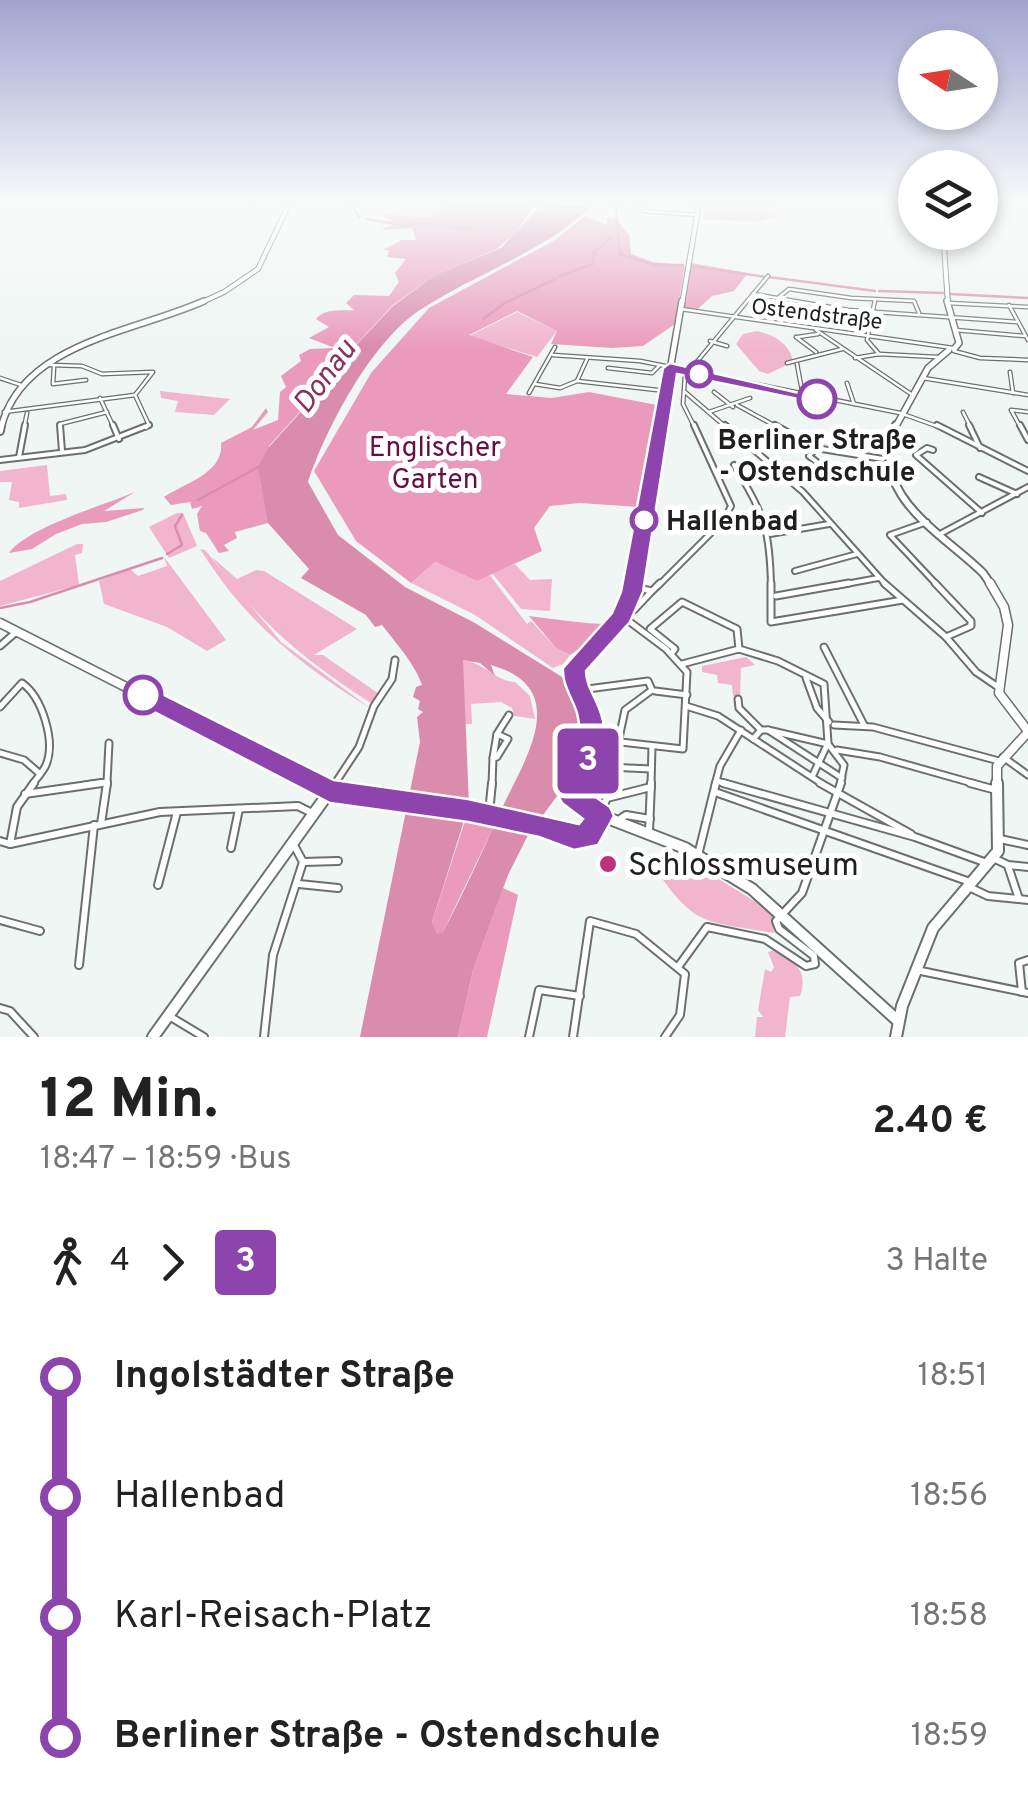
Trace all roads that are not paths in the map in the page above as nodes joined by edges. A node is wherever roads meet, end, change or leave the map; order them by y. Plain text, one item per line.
1 (269, 252) edge
2 (691, 252) edge
3 (944, 252) edge
4 (768, 276) dead end
5 (753, 294) junction
6 (778, 298) junction
7 (875, 300) junction
8 (948, 304) junction
9 (1009, 306) junction
10 (1028, 307) edge
11 (680, 309) junction
12 (873, 312) junction
13 (919, 313) junction
14 (952, 316) junction
15 (734, 317) junction
16 (1017, 322) junction
17 (955, 330) junction
18 (817, 331) junction
19 (868, 334) junction
20 (1027, 338) edge
21 (710, 342) junction
22 (555, 346) dead end
23 (727, 346) dead end
24 (842, 350) junction
25 (952, 350) junction
26 (818, 354) junction
27 (878, 354) junction
28 (553, 355) junction
29 (937, 357) junction
30 (88, 358) dead end
31 (855, 358) junction
32 (587, 359) junction
33 (1028, 360) edge
34 (787, 363) dead end
35 (797, 364) dead end
36 (52, 365) junction
37 (79, 366) junction
38 (659, 366) junction
39 (608, 368) dead end
40 (670, 368) junction
41 (686, 372) junction
42 (1010, 372) dead end
43 (0, 378) edge
44 (923, 378) junction
45 (86, 380) dead end
46 (577, 381) junction
47 (847, 383) dead end
48 (66, 384) junction
49 (535, 384) junction
50 (21, 385) junction
51 (64, 390) dead end
52 (666, 391) junction
53 (685, 392) junction
54 (714, 392) dead end
55 (529, 393) dead end
56 (1013, 393) junction
57 (911, 394) junction
58 (134, 395) junction
59 (1028, 395) edge
60 (803, 396) junction
61 (100, 398) junction
62 (750, 398) dead end
63 (854, 404) junction
64 (735, 406) junction
65 (2, 412) edge
66 (27, 412) junction
67 (107, 412) junction
68 (710, 412) junction
69 (963, 412) dead end
70 (1028, 412) edge
71 (900, 413) junction
72 (1025, 428) edge
73 (0, 431) edge
74 (120, 440) junction
75 (1028, 440) edge
76 (816, 448) junction
77 (980, 448) junction
78 (932, 450) dead end
79 (62, 453) junction
80 (19, 457) junction
81 (883, 459) junction
82 (0, 460) edge
83 (734, 465) dead end
84 (822, 466) dead end
85 (1027, 469) edge
86 (980, 477) dead end
87 (1028, 487) edge
88 (1017, 494) junction
89 (982, 512) junction
90 (927, 522) junction
91 (831, 524) junction
92 (770, 534) junction
93 (940, 534) junction
94 (857, 554) junction
95 (795, 571) dead end
96 (878, 578) junction
97 (633, 587) junction
98 (652, 590) junction
99 (776, 596) dead end
100 (904, 600) junction
101 (634, 610) dead end
102 (622, 616) junction
103 (0, 624) edge
104 (16, 632) junction
105 (946, 636) junction
106 (0, 646) edge
107 (824, 646) dead end
108 (740, 649) junction
109 (672, 654) junction
110 (395, 660) dead end
111 (682, 664) junction
112 (806, 677) junction
113 (998, 687) junction
114 (580, 690) junction
115 (654, 690) junction
116 (687, 694) junction
117 (738, 699) dead end
118 (0, 706) edge
119 (686, 706) junction
120 (509, 715) dead end
121 (832, 725) junction
122 (864, 725) junction
123 (741, 730) junction
124 (765, 730) junction
125 (1028, 732) edge
126 (497, 734) junction
127 (753, 739) junction
128 (594, 740) junction
129 (109, 742) dead end
130 (618, 742) junction
131 (828, 744) junction
132 (652, 746) junction
133 (836, 750) junction
134 (2, 756) edge
135 (490, 758) junction
136 (1001, 759) junction
137 (585, 766) junction
138 (820, 766) junction
139 (651, 769) junction
140 (39, 773) junction
141 (1028, 775) edge
142 (812, 777) junction
143 (842, 778) junction
144 (717, 780) junction
145 (107, 782) junction
146 (652, 787) junction
147 (996, 790) junction
148 (330, 791) junction
149 (838, 791) junction
150 (715, 792) junction
151 (25, 794) junction
152 (239, 809) junction
153 (177, 812) junction
154 (313, 814) junction
155 (488, 814) junction
156 (600, 816) junction
157 (832, 816) junction
158 (98, 824) junction
159 (649, 824) junction
160 (826, 828) junction
161 (915, 837) junction
162 (1000, 838) junction
163 (3, 843) edge
164 (290, 844) junction
165 (1028, 845) edge
166 (231, 848) dead end
167 (698, 855) junction
168 (338, 861) dead end
169 (991, 861) junction
170 (303, 862) junction
171 (1008, 865) junction
172 (1028, 867) edge
173 (299, 884) junction
174 (158, 885) dead end
175 (972, 886) junction
176 (338, 888) dead end
177 (1024, 900) edge
178 (781, 912) junction
179 (0, 920) edge
180 (707, 927) joint
181 (40, 931) dead end
182 (1028, 960) edge
183 (79, 965) dead end
184 (678, 967) junction
185 (916, 969) junction
186 (1025, 993) edge
187 (580, 996) junction
188 (0, 1008) edge
189 (168, 1016) junction
190 (897, 1020) junction
191 (34, 1037) edge
192 (153, 1037) edge
193 (204, 1037) edge
194 (264, 1037) edge
195 (529, 1037) edge
196 (573, 1037) edge
197 (665, 1037) edge
198 (896, 1037) edge

1 - 36 street
2 - 11 street
3 - 8 street
4 - 5 street
5 - 6 street
5 - 15 street
6 - 7 street
6 - 12 street
7 - 12 street
7 - 13 street
8 - 9 street
8 - 14 street
9 - 10 street
9 - 16 street
11 - 15 street, Ostendstraße
11 - 40 street
12 - 13 street
12 - 19 street
13 - 14 street
14 - 16 street
14 - 17 street
15 - 18 street, Ostendstraße
15 - 21 street
16 - 20 street
17 - 20 street
17 - 25 street
18 - 19 street, Ostendstraße
18 - 24 street
18 - 26 street
19 - 25 street, Ostendstraße
19 - 27 street
21 - 23 street
21 - 41 street
22 - 28 street
24 - 26 street
24 - 31 street
25 - 29 street
25 - 33 street, Ostendstraße
26 - 34 street
27 - 29 street
27 - 31 street
28 - 32 street
28 - 49 street
29 - 44 street
30 - 37 street
31 - 57 street
32 - 38 street
32 - 46 street
35 - 60 street
36 - 37 street
36 - 48 street
36 - 50 street
37 - 58 street
38 - 39 street
38 - 40 street
40 - 41 street
40 - 52 street
41 - 53 street
41 - 60 street
42 - 56 street
43 - 50 street
44 - 56 street
44 - 57 street
45 - 48 street
46 - 49 street
46 - 52 street
47 - 63 street
48 - 51 street
49 - 55 street
50 - 65 street
52 - 97 street
53 - 68 street
53 - 98 street
54 - 64 street
56 - 59 street
57 - 71 street
58 - 61 street
58 - 74 street
60 - 63 street
61 - 66 street
61 - 67 street
62 - 64 street
63 - 71 street
64 - 68 street
64 - 76 street
65 - 66 street
65 - 73 street
66 - 80 street
67 - 74 street
67 - 79 street
68 - 91 street
69 - 77 street
70 - 72 street
71 - 77 street
71 - 81 street
72 - 75 street
74 - 79 street
76 - 81 street
76 - 84 street
77 - 85 street
78 - 89 street
79 - 80 street
80 - 82 street
81 - 90 street
83 - 92 street
86 - 88 street
87 - 88 street
88 - 89 street
89 - 93 street
90 - 93 street
90 - 105 street
91 - 92 street
91 - 94 street
92 - 100 street
93 - 113 street
94 - 95 street
94 - 96 street
96 - 99 street
96 - 100 street
97 - 98 street
97 - 102 street
98 - 101 street
100 - 105 street
102 - 109 street
102 - 114 street
103 - 104 street
104 - 106 street
104 - 148 street
105 - 113 street
107 - 122 street
108 - 109 street
108 - 111 street
108 - 112 street
109 - 111 street
110 - 148 street
111 - 116 street
112 - 121 street
112 - 121 street
113 - 125 street
114 - 115 street
114 - 128 street
115 - 116 street
115 - 130 street
116 - 119 street
117 - 124 street
118 - 140 street
119 - 123 street
119 - 132 street
120 - 126 street
121 - 122 street
121 - 131 street
122 - 136 street
123 - 127 street
123 - 144 street
124 - 127 street
124 - 131 street
124 - 138 street
125 - 136 street
126 - 135 street
126 - 135 street
127 - 142 street
128 - 130 street
128 - 137 street
129 - 145 street
130 - 132 street
131 - 133 street
131 - 138 street
132 - 139 street
133 - 143 street
133 - 147 street
134 - 140 street
135 - 155 street
136 - 141 street
136 - 147 street
137 - 139 street
137 - 156 street
138 - 142 street
138 - 143 street
139 - 146 street
140 - 151 street
142 - 149 street
143 - 149 street
144 - 150 street
144 - 157 street
145 - 151 street
145 - 158 street
146 - 156 street
146 - 159 street
147 - 162 street
148 - 154 street
148 - 155 street
149 - 157 street
149 - 161 street
150 - 160 street
150 - 167 street
151 - 163 street
152 - 153 street
152 - 154 street
152 - 166 street
153 - 158 street
153 - 174 street
154 - 164 street
155 - 156 street
156 - 159 street
157 - 160 street
157 - 161 street
158 - 163 street
158 - 183 street
159 - 167 street
160 - 175 street
160 - 178 street
161 - 169 street
162 - 165 street
162 - 169 street
164 - 170 street
164 - 189 street
167 - 178 street
168 - 170 street
169 - 171 street
169 - 175 street
170 - 173 street
171 - 172 street
171 - 177 street
173 - 176 street
173 - 194 street
175 - 177 street
175 - 185 street
178 - 180 street
178 - 190 street
179 - 181 street
180 - 184 street
182 - 186 street
184 - 187 street
184 - 197 street
185 - 186 street
185 - 190 street
187 - 195 street
187 - 196 street
188 - 191 street
189 - 192 street
189 - 193 street
190 - 198 street

